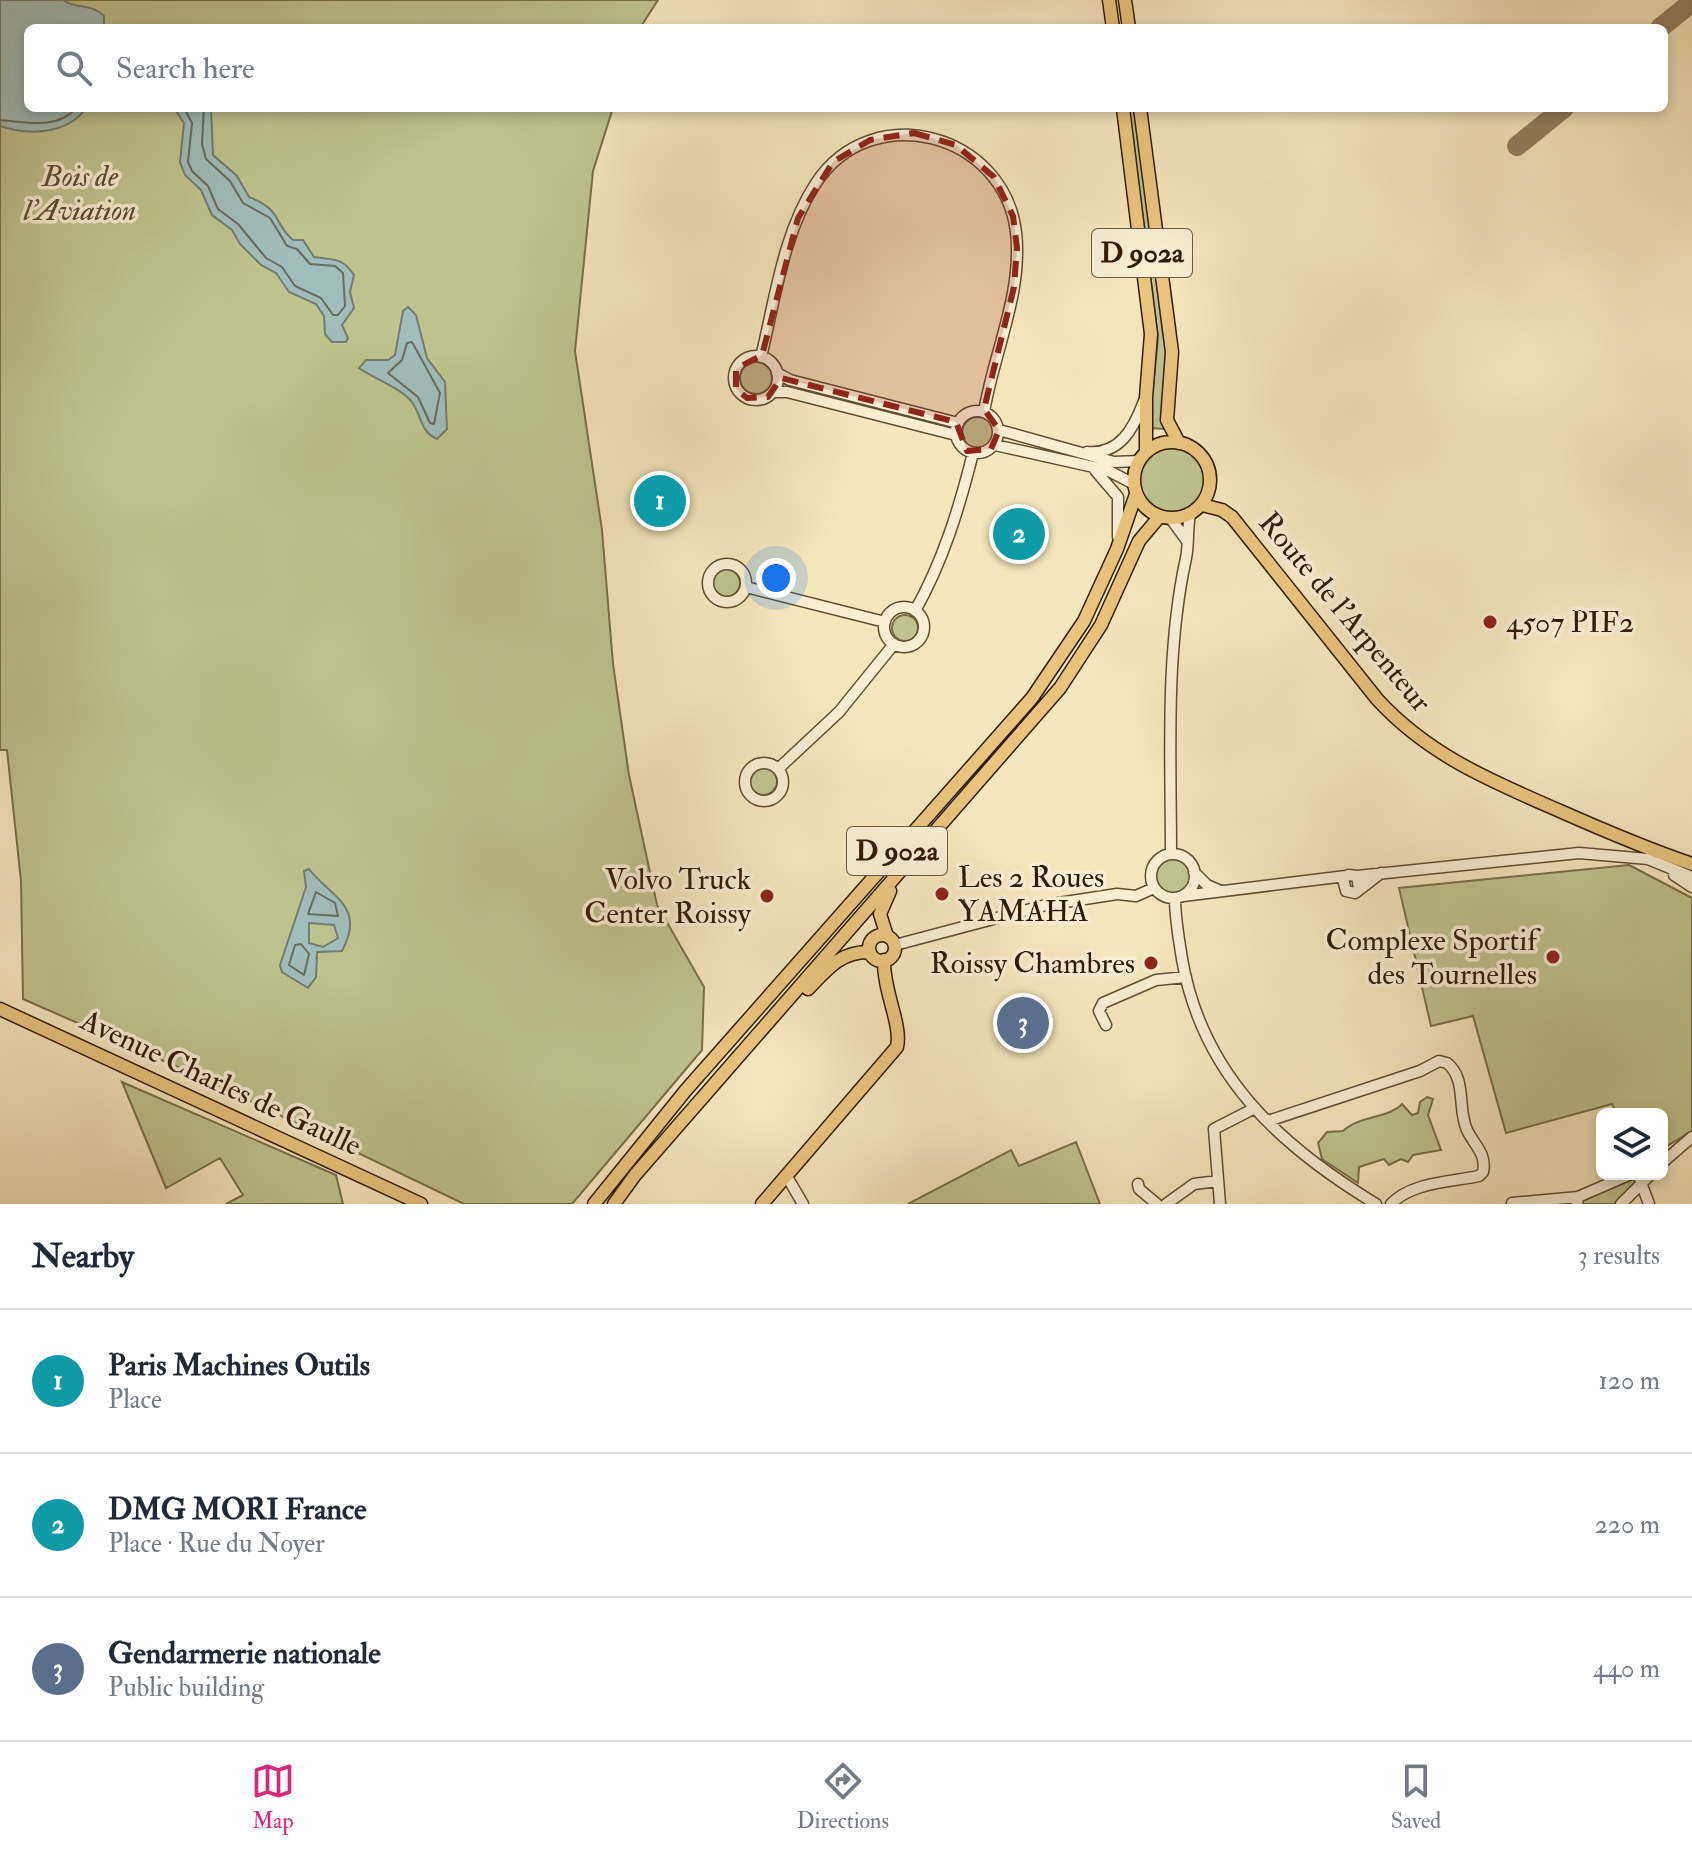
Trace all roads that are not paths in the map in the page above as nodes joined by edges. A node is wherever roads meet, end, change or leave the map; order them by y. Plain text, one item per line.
1 (1109, 0) edge
2 (1125, 0) edge
3 (1112, 24) edge
4 (1128, 24) edge
5 (1123, 112) edge
6 (1141, 112) edge
7 (761, 357) junction
8 (777, 373) junction
9 (773, 392) junction
10 (1146, 397) junction
11 (984, 412) junction
12 (958, 423) junction
13 (999, 430) junction
14 (956, 435) junction
15 (1179, 443) junction
16 (995, 445) junction
17 (1069, 450) junction
18 (973, 453) junction
19 (1142, 457) junction
20 (1094, 468) junction
21 (1135, 489) junction
22 (1209, 490) junction
23 (1202, 505) junction
24 (1222, 510) junction
25 (1190, 515) junction
26 (1166, 518) junction
27 (1187, 541) junction
28 (1117, 549) junction
29 (746, 587) dead end
30 (915, 611) junction
31 (885, 622) junction
32 (894, 644) junction
33 (778, 769) dead end
34 (919, 853) junction
35 (1171, 854) junction
36 (1607, 855) junction
37 (1692, 864) edge
38 (1383, 871) junction
39 (1194, 872) junction
40 (1352, 876) junction
41 (1692, 877) edge
42 (1315, 879) junction
43 (1692, 887) edge
44 (1154, 888) junction
45 (1359, 889) junction
46 (1223, 891) junction
47 (1347, 892) junction
48 (1178, 902) junction
49 (891, 941) junction
50 (870, 952) junction
51 (884, 960) junction
52 (1186, 977) junction
53 (0, 1009) edge
54 (1106, 1025) dead end
55 (764, 1029) junction
56 (1255, 1108) junction
57 (1268, 1121) junction
58 (1692, 1137) edge
59 (1668, 1158) edge
60 (786, 1175) junction
61 (1619, 1180) edge
62 (1639, 1180) edge
63 (1640, 1180) edge
64 (1218, 1181) junction
65 (1138, 1184) dead end
66 (1578, 1200) edge
67 (1512, 1203) edge
68 (421, 1204) edge
69 (594, 1204) edge
70 (614, 1204) edge
71 (762, 1204) edge
72 (803, 1204) edge
73 (1157, 1204) edge
74 (1166, 1204) edge
75 (1220, 1204) edge
76 (1376, 1204) edge
77 (1391, 1204) edge
78 (1621, 1204) edge
79 (1649, 1204) edge

1 - 3 main road
2 - 4 main road
5 - 10 main road, D 902a
6 - 15 main road, D 902a
7 - 8 street
7 - 9 street
7 - 11 street
8 - 9 street
8 - 12 street
9 - 14 street
10 - 17 street
10 - 19 main road, D 902a
11 - 12 street
11 - 13 street
12 - 14 street
13 - 16 street
13 - 17 street
14 - 18 street
15 - 19 main road
15 - 22 main road
16 - 18 street
16 - 20 street
17 - 19 street
18 - 30 street
19 - 21 main road
20 - 21 street
20 - 28 street
21 - 26 main road
21 - 28 main road, D 902a
22 - 23 main road
22 - 24 main road, Route de l'Arpenteur
23 - 24 main road, Route de l'Arpenteur
23 - 25 main road
24 - 37 main road, Route de l'Arpenteur
25 - 26 main road
25 - 27 street
26 - 27 street
26 - 34 main road, D 902a
27 - 35 street
28 - 69 main road, D 902a
29 - 31 street
30 - 31 street
30 - 32 street
31 - 32 street
32 - 33 street
34 - 49 main road
34 - 55 main road, D 902a
35 - 39 street
35 - 44 street
36 - 38 street
36 - 41 street
36 - 43 street
38 - 40 street
38 - 45 street
39 - 46 street
39 - 48 street
40 - 42 street
40 - 45 street
40 - 47 street
42 - 46 street
42 - 47 street
44 - 48 street
44 - 49 street
45 - 47 street
46 - 48 street
48 - 52 street
49 - 50 main road
49 - 51 main road
50 - 51 main road
50 - 55 main road
51 - 60 main road
52 - 54 street
52 - 56 street
53 - 68 main road, Avenue Charles de Gaulle
55 - 70 main road, D 902a
56 - 57 street
56 - 64 street
57 - 76 street
57 - 77 street
58 - 59 street
60 - 71 main road
60 - 72 street
61 - 66 street
62 - 78 street
63 - 79 street
64 - 74 street
64 - 75 street
65 - 73 street
66 - 67 street

